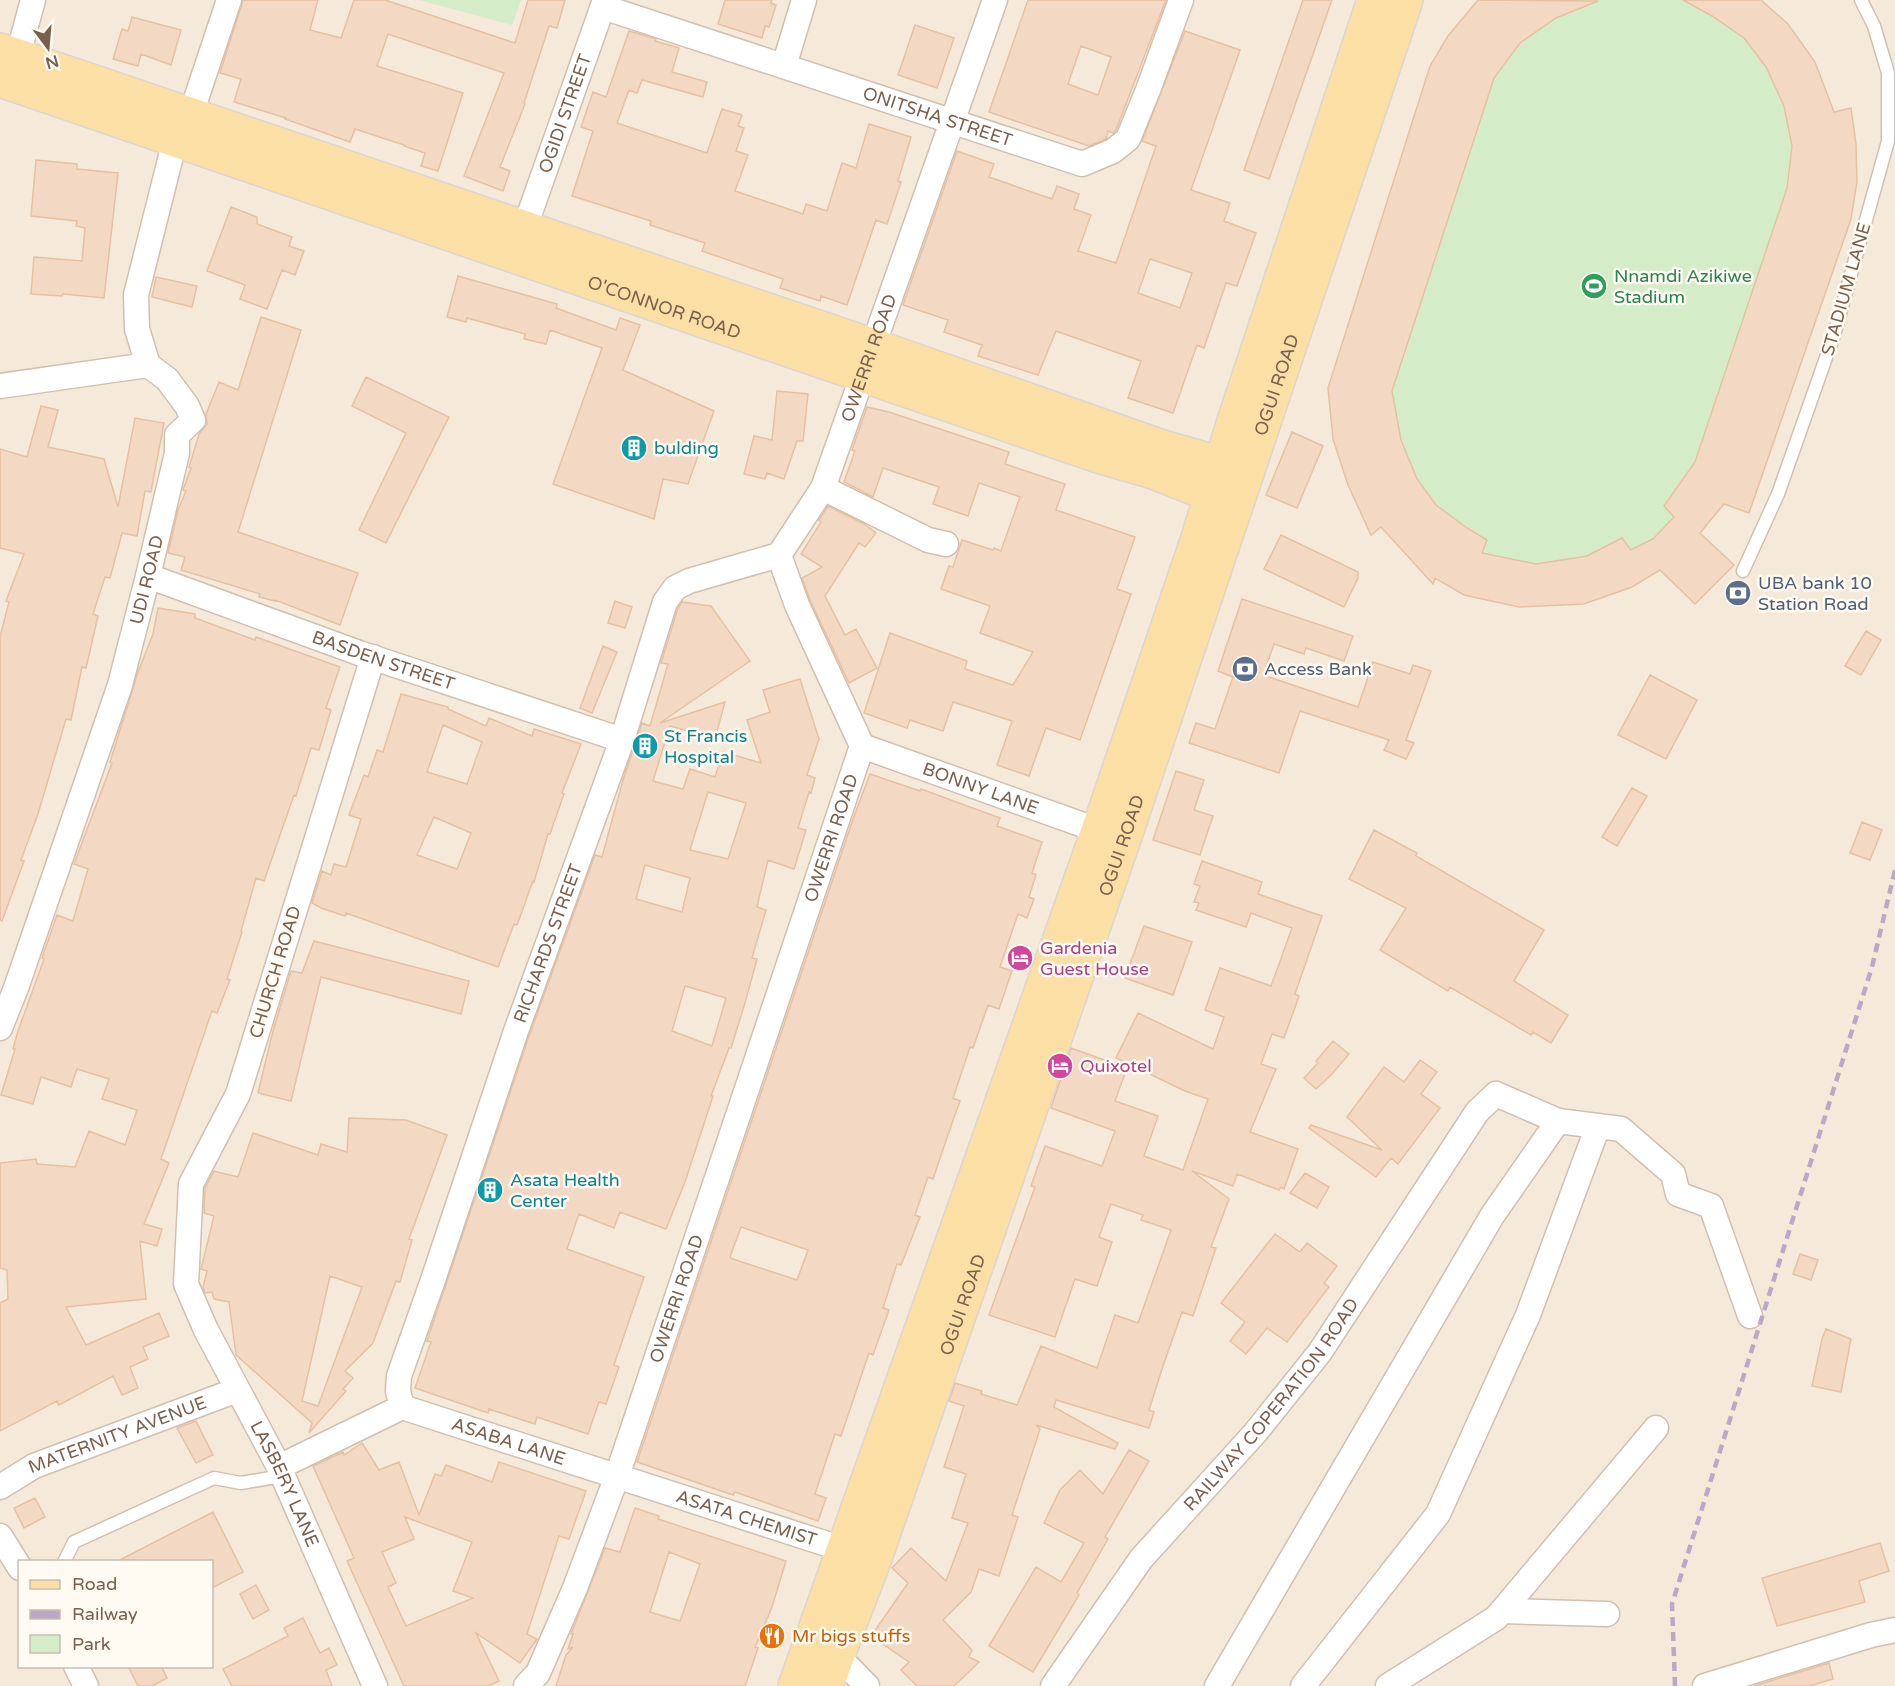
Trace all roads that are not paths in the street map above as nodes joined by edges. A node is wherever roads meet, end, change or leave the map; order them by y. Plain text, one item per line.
1 (33, 0) edge
2 (229, 0) edge
3 (804, 0) edge
4 (995, 0) edge
5 (1181, 0) edge
6 (1374, 0) edge
7 (1406, 0) edge
8 (1861, 0) edge
9 (604, 4) edge
10 (10, 65) edge
11 (784, 66) junction
12 (952, 122) junction
13 (183, 127) junction
14 (520, 242) junction
15 (869, 361) junction
16 (148, 365) junction
17 (0, 386) edge
18 (1234, 421) junction
19 (1158, 459) junction
20 (1234, 467) junction
21 (823, 488) junction
22 (1223, 500) junction
23 (1197, 541) junction
24 (946, 544) dead end
25 (779, 555) junction
26 (1743, 571) dead end
27 (148, 576) junction
28 (373, 657) junction
29 (622, 740) junction
30 (862, 746) junction
31 (1111, 835) junction
32 (0, 1028) edge
33 (1558, 1121) junction
34 (1598, 1126) junction
35 (186, 1284) joint
36 (1750, 1316) dead end
37 (237, 1390) junction
38 (402, 1407) junction
39 (1656, 1428) dead end
40 (280, 1471) junction
41 (617, 1476) junction
42 (0, 1487) edge
43 (0, 1536) edge
44 (844, 1548) junction
45 (65, 1560) edge
46 (874, 1561) junction
47 (18, 1565) edge
48 (1502, 1611) junction
49 (1607, 1614) dead end
50 (1895, 1630) edge
51 (838, 1656) junction
52 (77, 1668) edge
53 (86, 1686) edge
54 (375, 1686) edge
55 (526, 1686) edge
56 (795, 1686) edge
57 (825, 1686) edge
58 (867, 1686) edge
59 (1053, 1686) edge
60 (1217, 1686) edge
61 (1303, 1686) edge
62 (1388, 1686) edge
63 (1705, 1686) edge

1 - 10 street
2 - 13 street
3 - 11 street
4 - 12 street, OWERRI ROAD
5 - 12 street, ONITSHA STREET
6 - 18 main road, OGUI ROAD
7 - 20 main road, OGUI ROAD
8 - 26 lane, STADIUM LANE
9 - 11 street, ONITSHA STREET
9 - 14 street, OGIDI STREET
10 - 13 main road, O'CONNOR ROAD
11 - 12 street, ONITSHA STREET
12 - 15 street, OWERRI ROAD
13 - 14 main road, O'CONNOR ROAD
13 - 16 street
14 - 15 main road, O'CONNOR ROAD
15 - 19 main road, O'CONNOR ROAD
15 - 21 street, OWERRI ROAD
16 - 17 street
16 - 27 street, UDI ROAD
18 - 19 main road
18 - 20 main road, OGUI ROAD
19 - 20 main road
19 - 22 main road
19 - 23 main road
20 - 22 main road, OGUI ROAD
21 - 24 street
21 - 25 street, OWERRI ROAD
22 - 23 main road, OGUI ROAD
22 - 31 main road, OGUI ROAD
23 - 31 main road, OGUI ROAD
25 - 29 street, RICHARDS STREET
25 - 30 street
27 - 28 street, BASDEN STREET
27 - 32 street, UDI ROAD
28 - 29 street, BASDEN STREET
28 - 35 street, CHURCH ROAD
29 - 38 street, RICHARDS STREET
30 - 31 street, BONNY LANE
30 - 41 street, OWERRI ROAD
31 - 44 main road, OGUI ROAD
31 - 46 main road, OGUI ROAD
33 - 34 street
33 - 59 street, RAILWAY COPERATION ROAD
33 - 60 street
34 - 36 street
34 - 61 street
35 - 37 street, LASBERY LANE
37 - 40 street, LASBERY LANE
37 - 42 street, MATERNITY AVENUE
38 - 40 street
38 - 41 street, ASABA LANE
39 - 48 street
40 - 45 lane
40 - 54 street, LASBERY LANE
41 - 44 street, ASATA CHEMIST
41 - 55 street, OWERRI ROAD
43 - 47 street
44 - 46 street, ASATA CHEMIST
44 - 56 main road, OGUI ROAD
46 - 51 main road, OGUI ROAD
48 - 49 street
48 - 62 street
50 - 63 street
51 - 57 main road, OGUI ROAD
51 - 58 street
52 - 53 street

